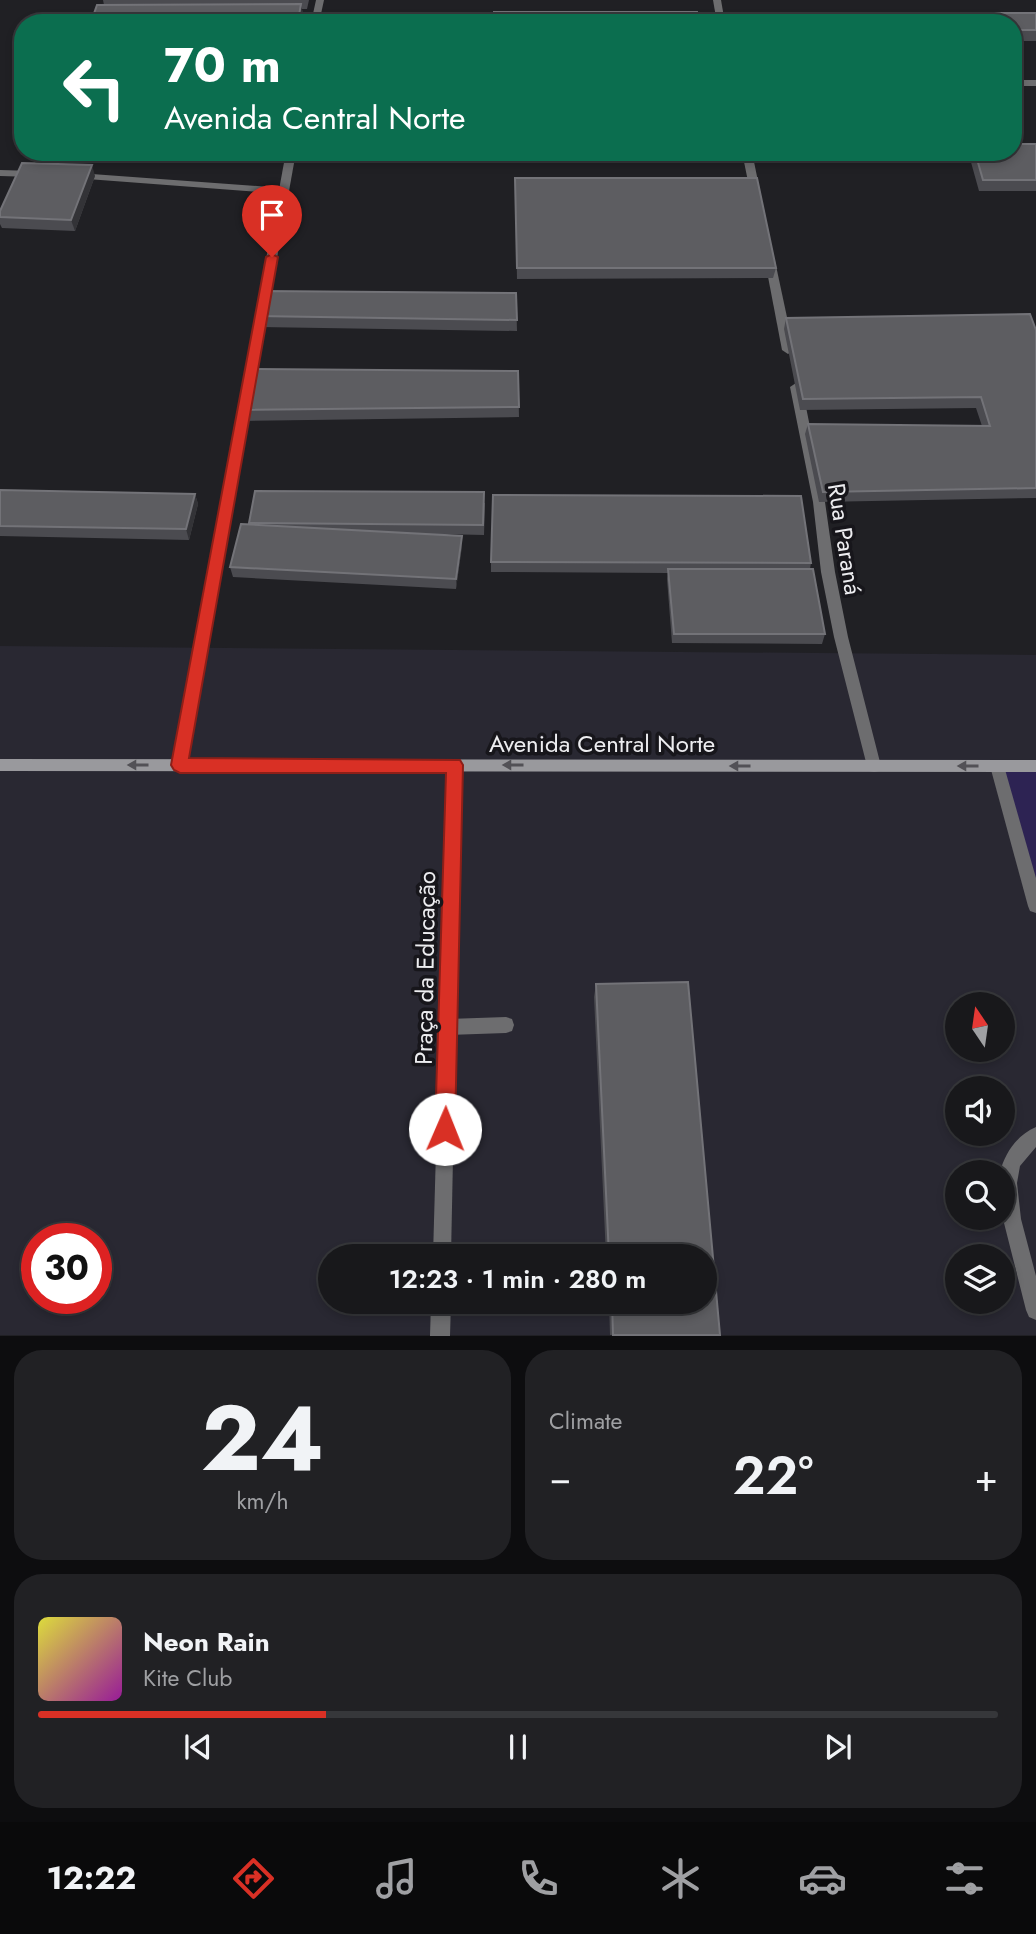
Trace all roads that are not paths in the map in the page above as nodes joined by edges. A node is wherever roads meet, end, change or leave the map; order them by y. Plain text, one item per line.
1 (289, 161) edge
2 (749, 161) edge
3 (0, 173) edge
4 (49, 175) edge
5 (61, 175) edge
6 (284, 191) junction
7 (760, 211) edge
8 (766, 245) edge
9 (0, 765) edge
10 (180, 765) junction
11 (454, 765) junction
12 (874, 766) junction
13 (997, 766) junction
14 (1036, 766) edge
15 (1036, 906) edge
16 (506, 1025) dead end
17 (448, 1027) junction
18 (1036, 1136) edge
19 (442, 1244) edge
20 (1036, 1310) edge
21 (441, 1314) edge
22 (440, 1335) edge

1 - 6 street
2 - 7 street
3 - 4 street
5 - 6 street
6 - 10 street
8 - 12 street, Rua Paraná
10 -> 9 main road, Avenida Central Norte
10 - 11 main road, Avenida Central Norte
12 -> 11 main road, Avenida Central Norte
11 - 17 street, Praça da Educação
13 -> 12 main road, Avenida Central Norte
13 - 14 main road, Avenida Central Norte
13 - 15 street
16 - 17 street
17 - 19 street, Praça da Educação
18 - 20 street
21 - 22 street

